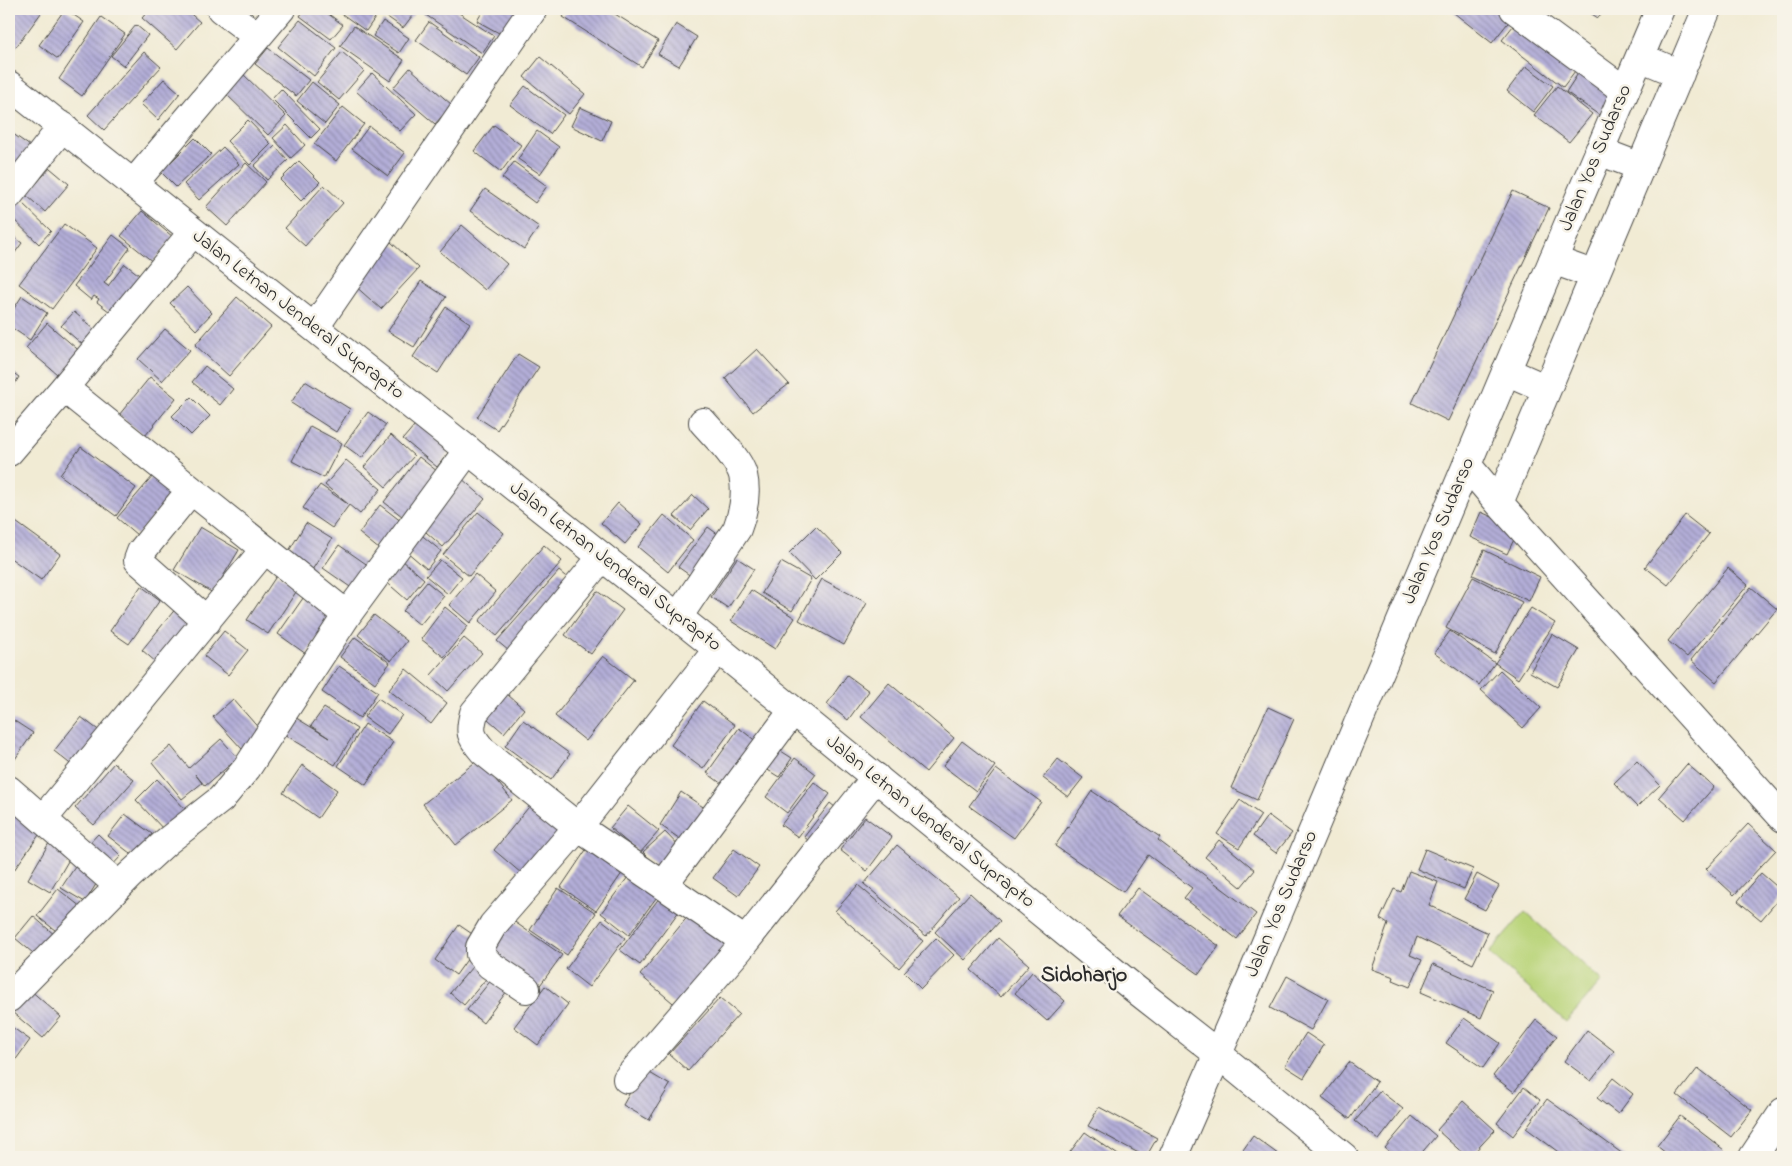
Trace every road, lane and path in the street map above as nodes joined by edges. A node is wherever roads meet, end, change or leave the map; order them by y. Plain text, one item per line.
1 (221, 9) edge
2 (280, 9) edge
3 (533, 9) edge
4 (1514, 9) edge
5 (1660, 9) edge
6 (1707, 9) edge
7 (257, 36) junction
8 (1640, 57) junction
9 (1680, 74) junction
10 (9, 85) edge
11 (1625, 91) junction
12 (63, 126) junction
13 (1599, 151) junction
14 (1640, 167) junction
15 (133, 184) junction
16 (9, 195) edge
17 (182, 246) junction
18 (1552, 260) junction
19 (1595, 275) junction
20 (315, 327) junction
21 (1506, 371) junction
22 (64, 388) junction
23 (1547, 389) junction
24 (703, 422) dead end
25 (468, 450) junction
26 (9, 452) edge
27 (1467, 464) junction
28 (191, 490) junction
29 (1499, 503) junction
30 (265, 549) junction
31 (602, 557) junction
32 (347, 615) junction
33 (678, 617) junction
34 (207, 621) junction
35 (718, 649) junction
36 (793, 711) junction
37 (9, 790) edge
38 (863, 794) junction
39 (1783, 818) edge
40 (43, 819) junction
41 (578, 827) junction
42 (664, 884) junction
43 (119, 886) junction
44 (745, 941) junction
45 (526, 989) dead end
46 (9, 998) edge
47 (1218, 1054) junction
48 (627, 1079) dead end
49 (1783, 1112) edge
50 (1173, 1157) edge
51 (1344, 1157) edge
52 (1753, 1157) edge

1 - 7 street
2 - 7 street
3 - 20 street
4 - 11 street
5 - 8 street, Jalan Yos Sudarso
6 - 9 street
7 - 15 street
8 - 9 street
8 - 11 street, Jalan Yos Sudarso
9 - 14 street
10 - 12 street, Jalan Letnan Jenderal Suprapto
11 - 13 street, Jalan Yos Sudarso
12 - 15 street, Jalan Letnan Jenderal Suprapto
12 - 16 street
13 - 14 street
13 - 18 street, Jalan Yos Sudarso
14 - 19 street
15 - 17 street, Jalan Letnan Jenderal Suprapto
17 - 20 street, Jalan Letnan Jenderal Suprapto
17 - 22 street
18 - 19 street
18 - 21 street, Jalan Yos Sudarso
19 - 23 street
20 - 25 street, Jalan Letnan Jenderal Suprapto
21 - 23 street
21 - 27 street, Jalan Yos Sudarso
22 - 26 street
22 - 28 street
23 - 29 street
24 - 33 street
25 - 31 street, Jalan Letnan Jenderal Suprapto
25 - 32 street
27 - 29 street
27 - 47 street, Jalan Yos Sudarso
28 - 30 street
28 - 34 street
29 - 39 street
30 - 32 street
30 - 34 street
31 - 33 street, Jalan Letnan Jenderal Suprapto
31 - 41 street
32 - 43 street
33 - 35 street, Jalan Letnan Jenderal Suprapto
34 - 40 street
35 - 36 street, Jalan Letnan Jenderal Suprapto
35 - 41 street
36 - 38 street, Jalan Letnan Jenderal Suprapto
36 - 42 street
37 - 40 street
38 - 44 street
38 - 47 street, Jalan Letnan Jenderal Suprapto
40 - 43 street
41 - 42 street
41 - 45 street
42 - 44 street
43 - 46 street
44 - 48 street
47 - 50 street, Jalan Yos Sudarso
47 - 51 street, Jalan Letnan Jenderal Suprapto
49 - 52 street

